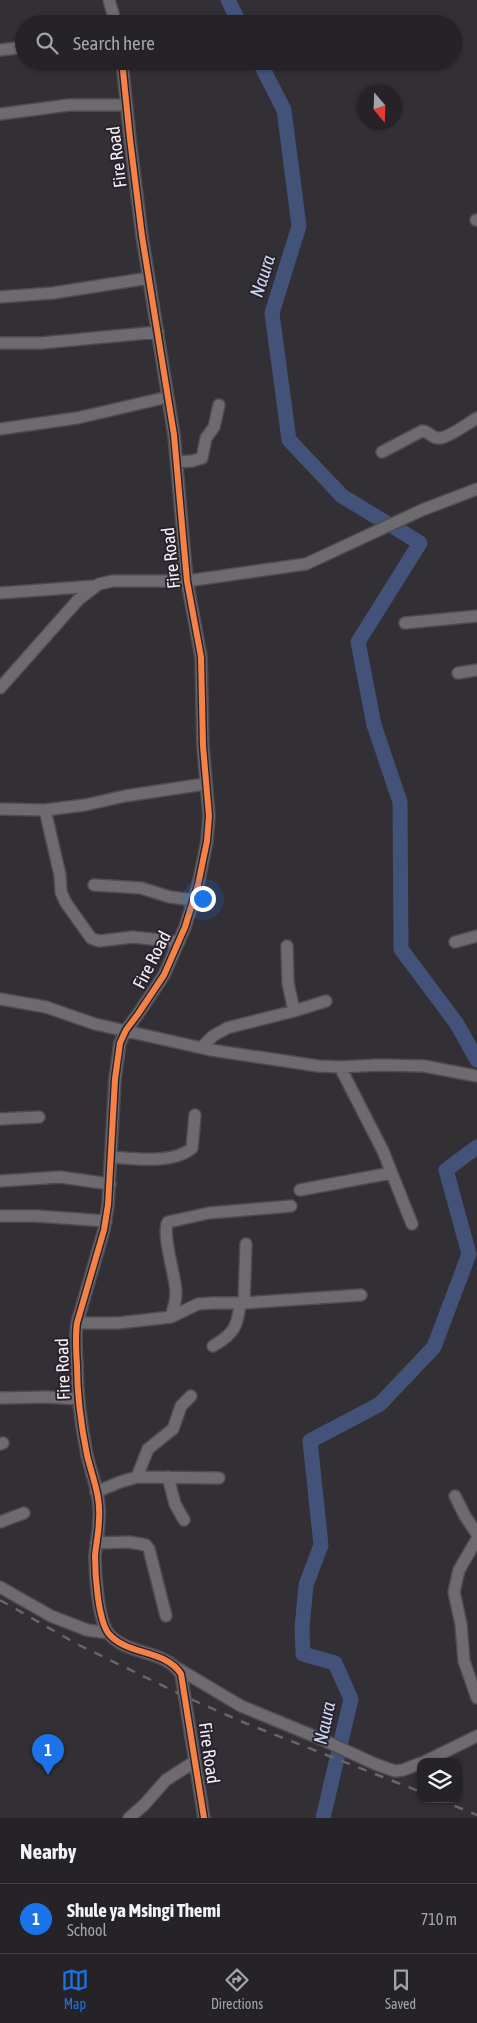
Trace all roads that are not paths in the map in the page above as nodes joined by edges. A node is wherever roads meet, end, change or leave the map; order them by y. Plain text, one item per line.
1 (109, 0) edge
2 (113, 15) edge
3 (15, 48) edge
4 (0, 50) edge
5 (123, 70) edge
6 (126, 105) junction
7 (0, 114) edge
8 (149, 278) junction
9 (0, 297) edge
10 (158, 332) junction
11 (0, 343) edge
12 (168, 397) junction
13 (219, 405) dead end
14 (477, 418) edge
15 (0, 430) edge
16 (382, 452) dead end
17 (177, 462) junction
18 (477, 489) edge
19 (187, 581) junction
20 (95, 586) junction
21 (0, 593) edge
22 (477, 616) edge
23 (405, 623) dead end
24 (477, 670) edge
25 (458, 672) dead end
26 (0, 688) edge
27 (205, 784) junction
28 (0, 808) edge
29 (45, 810) junction
30 (94, 885) dead end
31 (194, 900) junction
32 (477, 936) edge
33 (179, 942) junction
34 (455, 942) dead end
35 (287, 946) dead end
36 (0, 999) edge
37 (326, 1001) dead end
38 (294, 1012) junction
39 (126, 1030) junction
40 (201, 1048) junction
41 (340, 1068) junction
42 (477, 1076) edge
43 (195, 1115) dead end
44 (39, 1117) dead end
45 (0, 1119) edge
46 (111, 1158) junction
47 (391, 1172) junction
48 (0, 1181) edge
49 (110, 1184) junction
50 (300, 1190) dead end
51 (291, 1206) dead end
52 (0, 1216) edge
53 (106, 1221) junction
54 (412, 1224) dead end
55 (246, 1244) dead end
56 (361, 1296) dead end
57 (242, 1303) junction
58 (171, 1317) junction
59 (77, 1323) junction
60 (213, 1346) dead end
61 (191, 1396) dead end
62 (0, 1398) edge
63 (78, 1400) junction
64 (168, 1477) junction
65 (137, 1478) junction
66 (219, 1478) dead end
67 (96, 1492) junction
68 (455, 1496) dead end
69 (24, 1514) dead end
70 (184, 1520) dead end
71 (0, 1522) edge
72 (477, 1534) edge
73 (477, 1538) edge
74 (96, 1543) junction
75 (0, 1587) edge
76 (166, 1616) dead end
77 (108, 1633) junction
78 (177, 1668) junction
79 (477, 1698) edge
80 (477, 1736) edge
81 (430, 1758) edge
82 (194, 1762) junction
83 (417, 1764) edge
84 (129, 1818) edge
85 (204, 1818) edge

1 - 2 street
3 - 4 street
5 - 6 street, Fire Road
6 - 7 street
6 - 8 street, Fire Road
8 - 9 street
8 - 10 street, Fire Road
10 - 11 street
10 - 12 street, Fire Road
12 - 15 street
12 - 17 street, Fire Road
13 - 17 street
14 - 16 street
17 - 19 street, Fire Road
18 - 19 street
19 - 20 street
19 - 27 street, Fire Road
20 - 21 street
20 - 26 street
22 - 23 street
24 - 25 street
27 - 29 street
27 - 31 street, Fire Road
28 - 29 street
29 - 33 street
30 - 31 street
31 - 33 street, Fire Road
32 - 34 street
33 - 39 street, Fire Road
35 - 38 street
36 - 39 street
37 - 38 street
38 - 40 street
39 - 40 street
39 - 46 street, Fire Road
40 - 41 street
41 - 42 street
41 - 47 street
43 - 46 street
44 - 45 street
46 - 49 street, Fire Road
47 - 50 street
47 - 54 street
48 - 49 street
49 - 53 street, Fire Road
51 - 58 street
52 - 53 street
53 - 59 street, Fire Road
55 - 57 street
56 - 57 street
57 - 58 street
57 - 60 street
58 - 59 street
59 - 63 street, Fire Road
61 - 65 street
62 - 63 street
63 - 67 street, Fire Road
64 - 65 street
64 - 66 street
64 - 70 street
65 - 67 street
67 - 74 street, Fire Road
68 - 72 street
69 - 71 street
73 - 79 street
74 - 76 street
74 - 77 street, Fire Road
75 - 77 street
77 - 78 street
78 - 82 street, Fire Road
78 - 83 street
80 - 81 street
82 - 84 street
82 - 85 street, Fire Road

